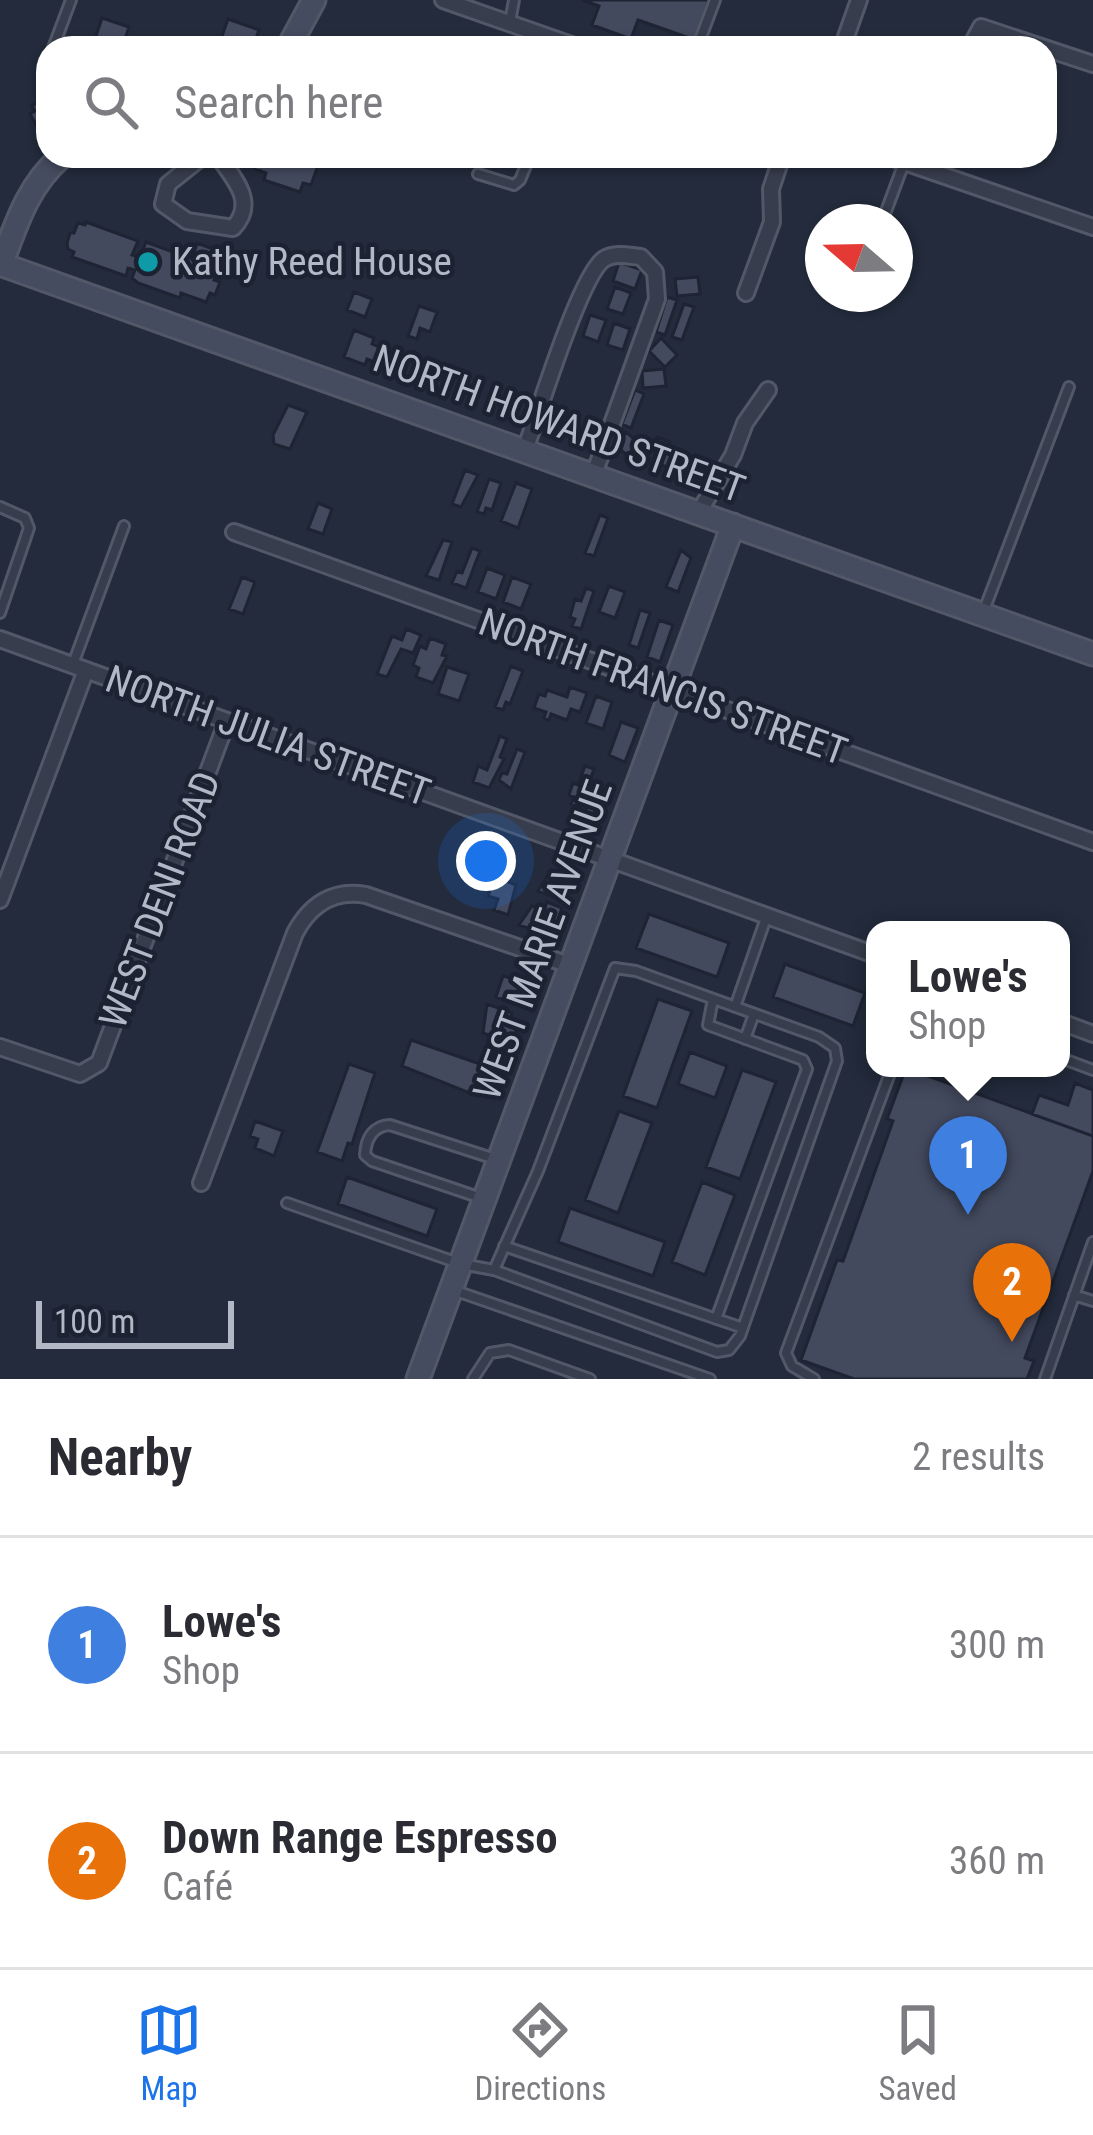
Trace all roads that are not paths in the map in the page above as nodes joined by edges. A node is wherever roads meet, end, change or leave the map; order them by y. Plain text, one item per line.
1 (70, 0) edge
2 (314, 0) edge
3 (443, 0) edge
4 (514, 0) edge
5 (716, 0) edge
6 (859, 0) edge
7 (510, 24) junction
8 (57, 36) edge
9 (294, 36) edge
10 (543, 36) edge
11 (702, 36) edge
12 (846, 36) edge
13 (976, 36) edge
14 (1008, 36) edge
15 (1057, 52) edge
16 (1093, 64) edge
17 (48, 168) edge
18 (187, 168) edge
19 (226, 168) edge
20 (525, 168) edge
21 (778, 168) edge
22 (902, 168) edge
23 (940, 168) edge
24 (478, 174) dead end
25 (889, 204) edge
26 (1093, 227) edge
27 (0, 265) edge
28 (746, 293) dead end
29 (1069, 387) dead end
30 (768, 390) dead end
31 (525, 449) junction
32 (594, 474) junction
33 (0, 507) edge
34 (699, 512) junction
35 (733, 525) junction
36 (124, 526) dead end
37 (234, 532) dead end
38 (0, 614) edge
39 (983, 614) junction
40 (0, 639) edge
41 (1093, 654) edge
42 (80, 668) junction
43 (674, 690) junction
44 (227, 721) junction
45 (1093, 842) edge
46 (611, 860) junction
47 (0, 900) edge
48 (767, 916) junction
49 (866, 952) edge
50 (572, 966) junction
51 (713, 999) junction
52 (734, 1007) junction
53 (754, 1014) junction
54 (745, 1039) junction
55 (0, 1047) edge
56 (889, 1077) edge
57 (500, 1160) junction
58 (201, 1183) dead end
59 (485, 1199) junction
60 (286, 1203) dead end
61 (1093, 1242) edge
62 (504, 1246) junction
63 (461, 1264) junction
64 (494, 1270) junction
65 (452, 1289) junction
66 (1074, 1294) junction
67 (1093, 1301) edge
68 (716, 1319) junction
69 (743, 1328) junction
70 (418, 1379) edge
71 (473, 1379) edge
72 (590, 1379) edge
73 (710, 1379) edge
74 (814, 1379) edge
75 (1045, 1379) edge

1 - 8 lane
2 - 9 street
3 - 7 street
4 - 7 lane
5 - 11 lane
6 - 12 street
7 - 10 street
13 - 14 street
15 - 16 street
17 - 27 street
18 - 19 street
20 - 24 lane
21 - 28 street
22 - 25 lane
23 - 26 street
27 - 31 street, NORTH HOWARD STREET
29 - 39 lane
30 - 34 street
31 - 32 street, NORTH HOWARD STREET
31 - 32 street
32 - 34 street, NORTH HOWARD STREET
33 - 38 lane
34 - 35 street, NORTH HOWARD STREET
35 - 39 street, NORTH HOWARD STREET
35 - 43 street, WEST MARIE AVENUE
36 - 42 lane
37 - 43 street, NORTH FRANCIS STREET
39 - 41 street, NORTH HOWARD STREET
40 - 42 street, NORTH JULIA STREET
42 - 44 street, NORTH JULIA STREET
42 - 47 street
43 - 45 street, NORTH FRANCIS STREET
43 - 46 street, WEST MARIE AVENUE
44 - 46 street, NORTH JULIA STREET
44 - 55 street, WEST DENI ROAD
46 - 48 street, NORTH JULIA STREET
46 - 50 street, WEST MARIE AVENUE
48 - 49 street, NORTH JULIA STREET
48 - 52 lane
50 - 57 street, WEST MARIE AVENUE
50 - 58 street
51 - 52 lane
51 - 54 lane
51 - 62 lane
52 - 53 lane
53 - 54 lane
53 - 69 lane
54 - 68 lane
56 - 74 lane
57 - 59 street, WEST MARIE AVENUE
57 - 59 lane
59 - 63 street, WEST MARIE AVENUE
60 - 63 lane
61 - 66 lane
62 - 64 lane
62 - 68 lane
63 - 64 lane
63 - 65 street, WEST MARIE AVENUE
64 - 69 lane
65 - 70 street, WEST MARIE AVENUE
65 - 73 lane
66 - 67 lane
66 - 75 lane
68 - 69 lane
71 - 72 lane

